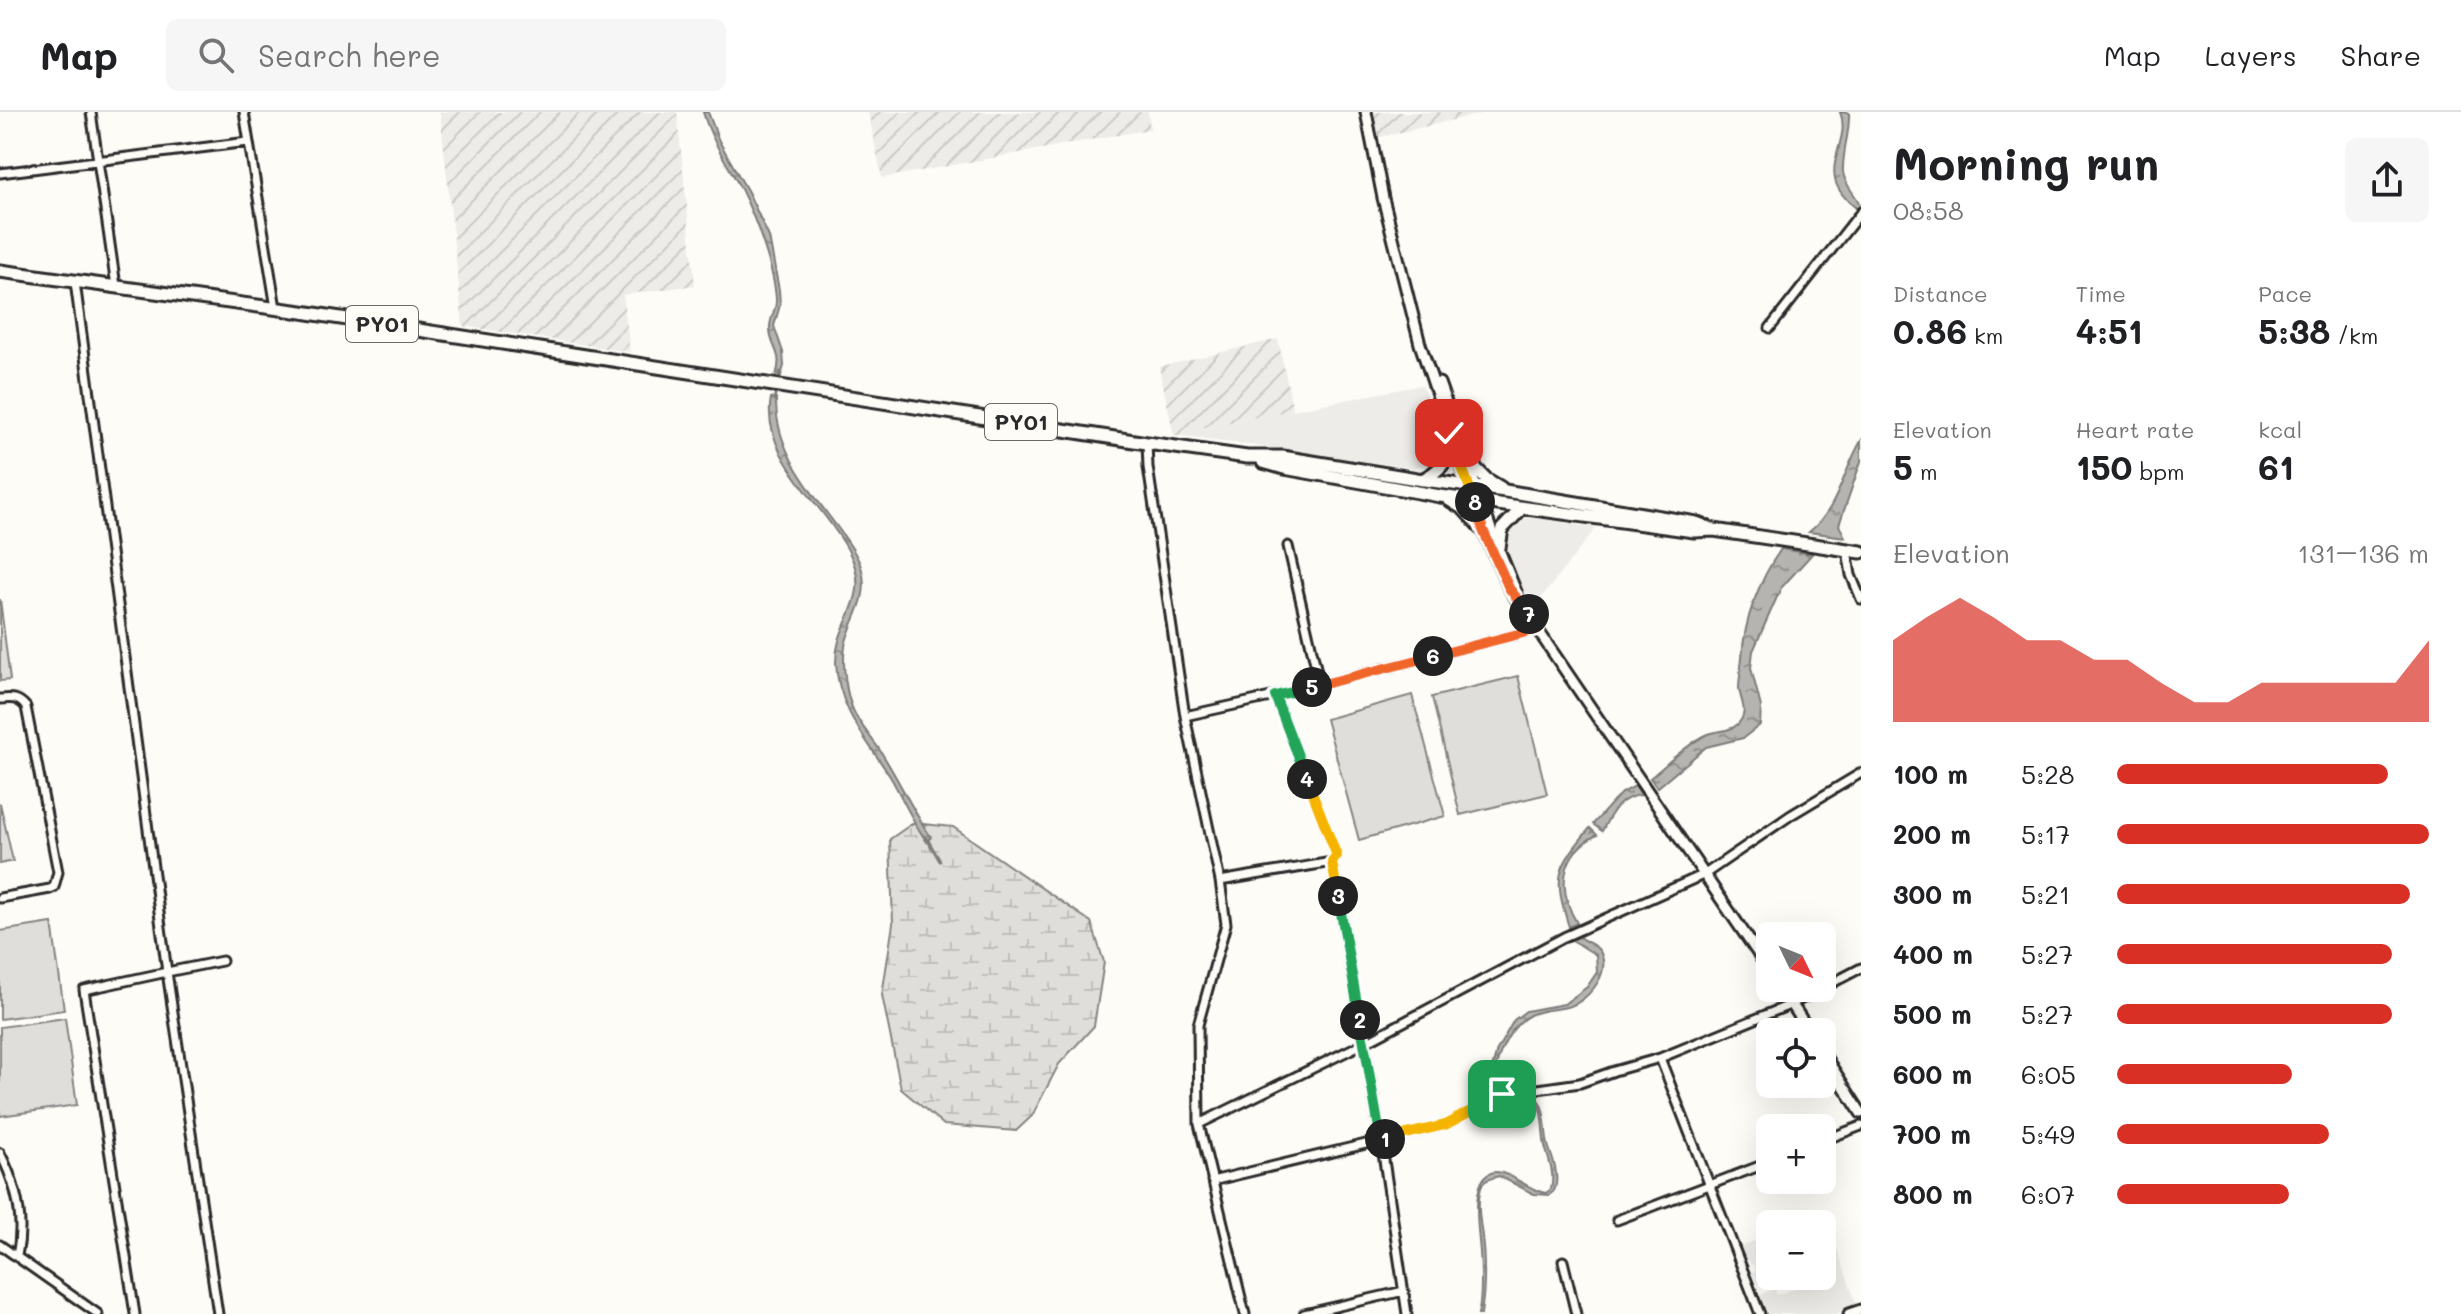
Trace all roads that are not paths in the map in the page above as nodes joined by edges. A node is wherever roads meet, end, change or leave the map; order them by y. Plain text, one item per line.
1 (91, 112) edge
2 (244, 112) edge
3 (1366, 112) edge
4 (248, 142) junction
5 (98, 161) junction
6 (0, 173) edge
7 (1860, 212) edge
8 (0, 271) edge
9 (75, 282) junction
10 (116, 286) junction
11 (276, 308) junction
12 (1770, 328) dead end
13 (1429, 372) junction
14 (1147, 443) junction
15 (1452, 443) junction
16 (1247, 457) junction
17 (1465, 458) junction
18 (1422, 480) junction
19 (1472, 486) junction
20 (1505, 491) junction
21 (1440, 496) junction
22 (1478, 501) junction
23 (1522, 508) junction
24 (1483, 530) junction
25 (1714, 530) junction
26 (1288, 546) dead end
27 (1499, 548) junction
28 (1844, 550) junction
29 (1861, 552) edge
30 (1518, 599) junction
31 (1861, 599) edge
32 (1538, 629) junction
33 (1320, 685) junction
34 (1275, 696) junction
35 (0, 699) edge
36 (1185, 716) junction
37 (1861, 773) edge
38 (1332, 862) junction
39 (1705, 874) junction
40 (1220, 881) junction
41 (0, 898) edge
42 (1756, 950) edge
43 (222, 961) dead end
44 (1861, 968) edge
45 (167, 972) junction
46 (1792, 1004) junction
47 (1801, 1018) edge
48 (1364, 1043) junction
49 (1660, 1058) junction
50 (1836, 1074) edge
51 (1861, 1113) edge
52 (1199, 1124) junction
53 (1861, 1126) edge
54 (1836, 1136) edge
55 (1381, 1140) junction
56 (0, 1153) edge
57 (1756, 1167) edge
58 (1212, 1181) junction
59 (1710, 1185) junction
60 (1617, 1220) dead end
61 (0, 1245) edge
62 (17, 1256) junction
63 (1563, 1261) dead end
64 (1404, 1291) junction
65 (1861, 1310) edge
66 (98, 1314) edge
67 (135, 1314) edge
68 (218, 1314) edge
69 (1245, 1314) edge
70 (1304, 1314) edge
71 (1407, 1314) edge
72 (1576, 1314) edge
73 (1760, 1314) edge
74 (1849, 1314) edge

1 - 5 street
2 - 4 street
3 - 13 main road
4 - 5 street
4 - 11 street
5 - 6 street
5 - 10 street
7 - 12 street
8 - 9 highway, PY01
9 - 10 highway, PY01
9 - 45 street
10 - 11 highway, PY01
11 - 14 highway, PY01
13 - 15 main road
13 - 17 main road
14 - 16 highway, PY01
14 - 36 street
15 - 18 highway
15 - 19 main road
16 - 18 highway, PY01
16 - 21 highway, PY01
17 - 19 main road
17 - 20 highway
18 - 19 highway, PY01
19 - 20 highway, PY01
19 - 22 main road
20 - 25 highway, PY01
21 - 22 highway, PY01
21 - 24 highway
22 - 23 highway, PY01
22 - 24 main road
22 - 27 main road
23 - 25 highway, PY01
23 - 27 highway
24 - 30 main road
25 - 28 highway, PY01
26 - 33 street
27 - 30 main road
28 - 29 highway, PY01
28 - 31 street
30 - 32 main road
32 - 33 street
32 - 39 main road
33 - 34 street
34 - 36 street
34 - 38 street
35 - 41 street
36 - 40 street
37 - 39 street
38 - 40 street
38 - 48 street
39 - 42 main road
39 - 48 street
40 - 52 street
43 - 45 street
44 - 46 street
45 - 67 street
45 - 68 street
46 - 47 main road
46 - 49 street
48 - 52 street
48 - 55 street
49 - 55 street
49 - 59 street
50 - 51 main road
52 - 58 street
53 - 54 street
55 - 58 street
55 - 64 street
56 - 62 street
57 - 59 street
58 - 69 street
59 - 60 street
59 - 73 street
61 - 62 street
62 - 66 street
63 - 72 street
64 - 70 street
64 - 71 street
65 - 74 main road

